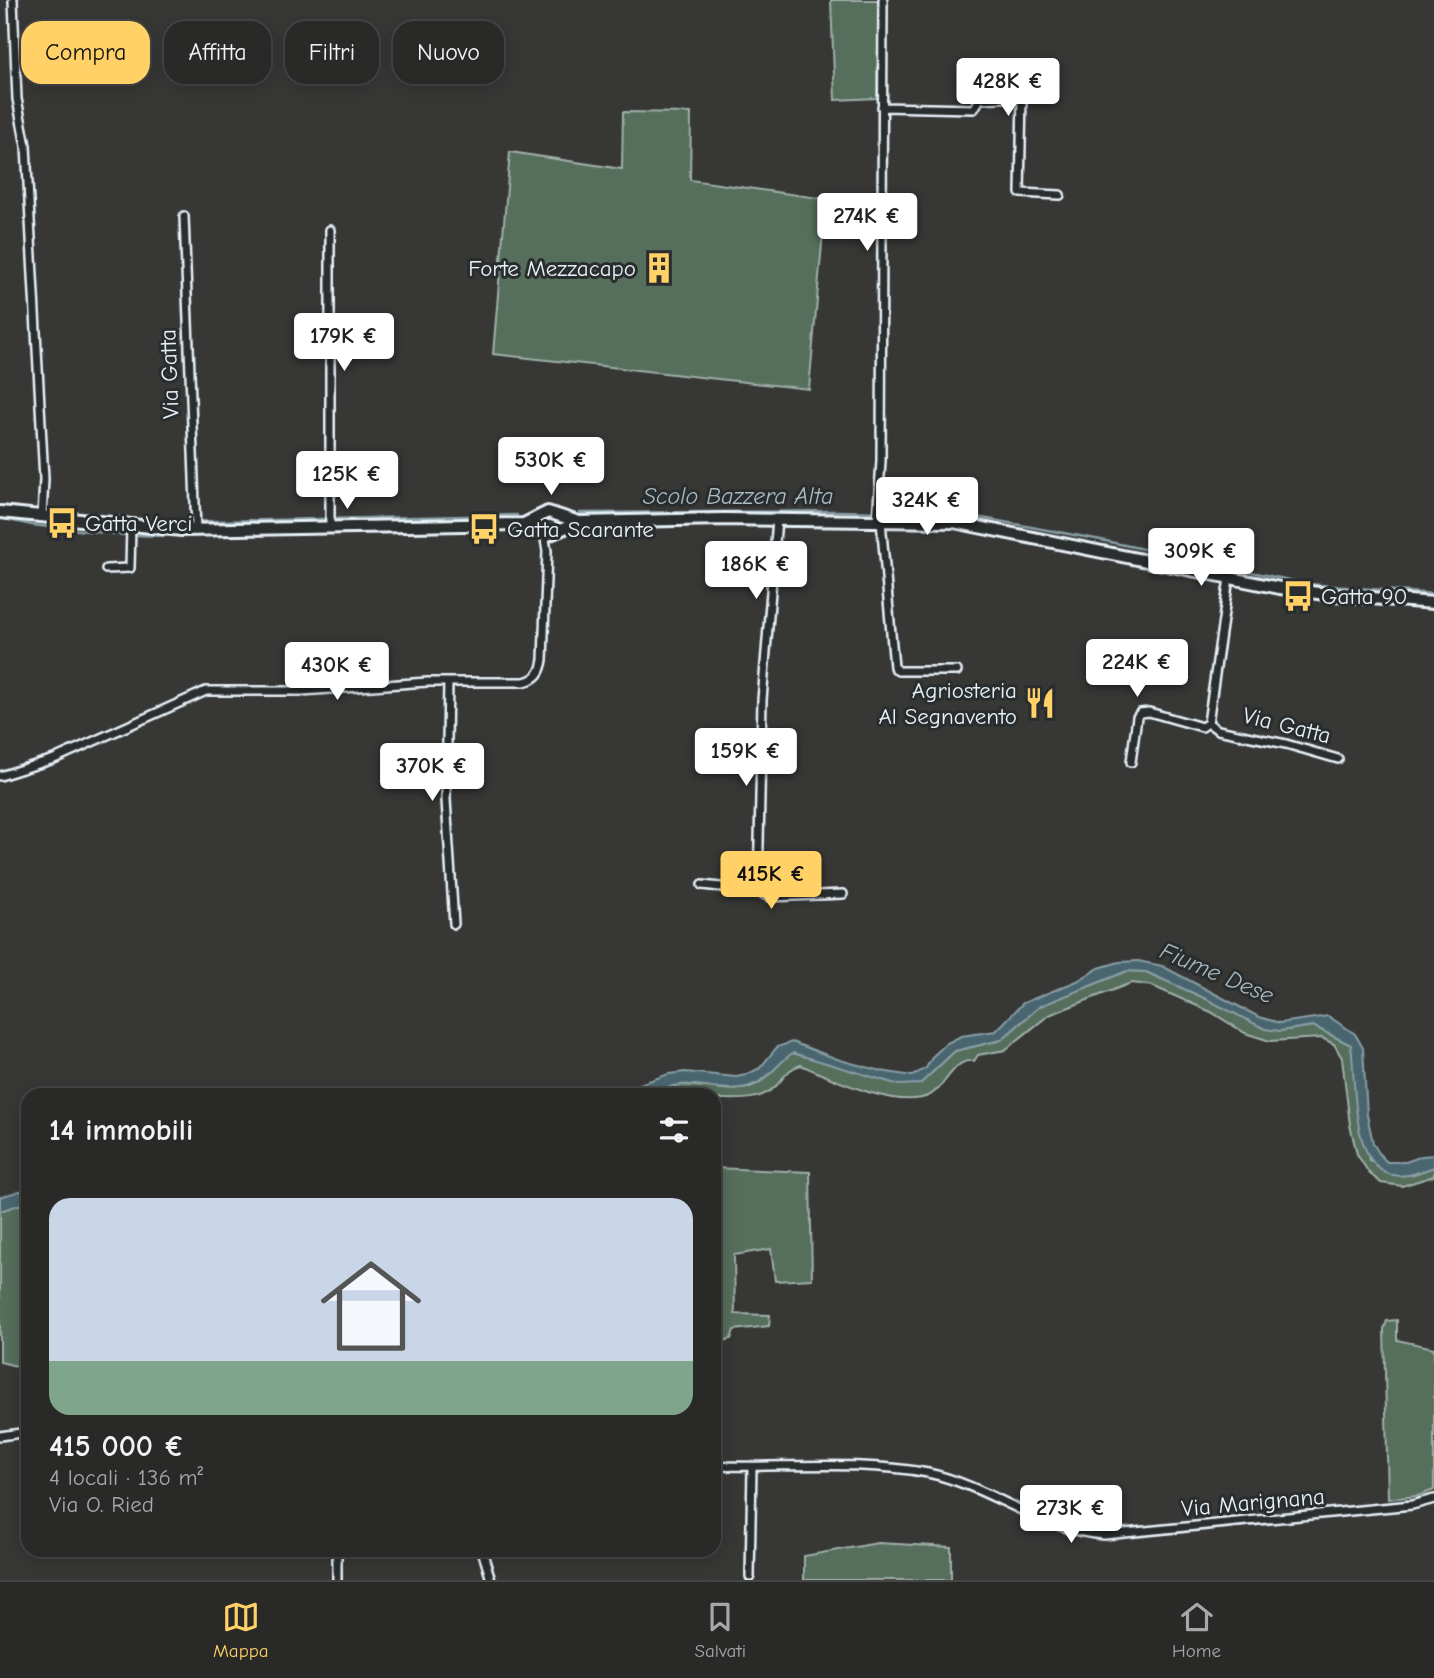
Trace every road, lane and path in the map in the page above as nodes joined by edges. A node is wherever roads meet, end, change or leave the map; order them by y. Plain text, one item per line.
1 (13, 0) edge
2 (883, 0) edge
3 (882, 107) junction
4 (1060, 195) dead end
5 (184, 216) dead end
6 (330, 230) dead end
7 (0, 512) edge
8 (42, 517) junction
9 (541, 517) junction
10 (559, 518) junction
11 (777, 519) junction
12 (879, 521) junction
13 (330, 522) junction
14 (579, 522) junction
15 (524, 524) junction
16 (196, 525) junction
17 (131, 526) junction
18 (542, 532) junction
19 (557, 532) junction
20 (547, 551) junction
21 (106, 569) dead end
22 (1229, 578) junction
23 (1434, 603) edge
24 (957, 671) dead end
25 (448, 682) junction
26 (1208, 723) junction
27 (1338, 759) dead end
28 (1131, 762) dead end
29 (0, 776) edge
30 (702, 885) dead end
31 (758, 891) junction
32 (843, 894) dead end
33 (454, 923) dead end
34 (21, 1433) edge
35 (0, 1436) edge
36 (721, 1466) edge
37 (752, 1467) junction
38 (1434, 1499) edge
39 (337, 1557) edge
40 (484, 1557) edge
41 (750, 1577) dead end
42 (337, 1580) edge
43 (491, 1580) edge

1 - 8 street
2 - 3 street
3 - 4 street
3 - 12 street
5 - 16 street, Via Gatta
6 - 13 street
7 - 8 street
8 - 17 street
9 - 10 street
9 - 15 street
9 - 18 street
10 - 14 street
10 - 19 street
11 - 12 street
11 - 14 street
11 - 31 street
12 - 22 street
12 - 24 street
13 - 15 street
13 - 16 street
14 - 19 street
15 - 18 street
16 - 17 street
17 - 21 street
18 - 19 street
18 - 20 street
19 - 20 street
20 - 25 street
22 - 23 street
22 - 26 street, Via Gatta
25 - 29 street
25 - 33 street
26 - 27 street, Via Gatta
26 - 28 street
30 - 31 street
31 - 32 street
34 - 35 street
36 - 37 street, Via Marignana
37 - 38 street, Via Marignana
37 - 41 street
39 - 42 street
40 - 43 street

